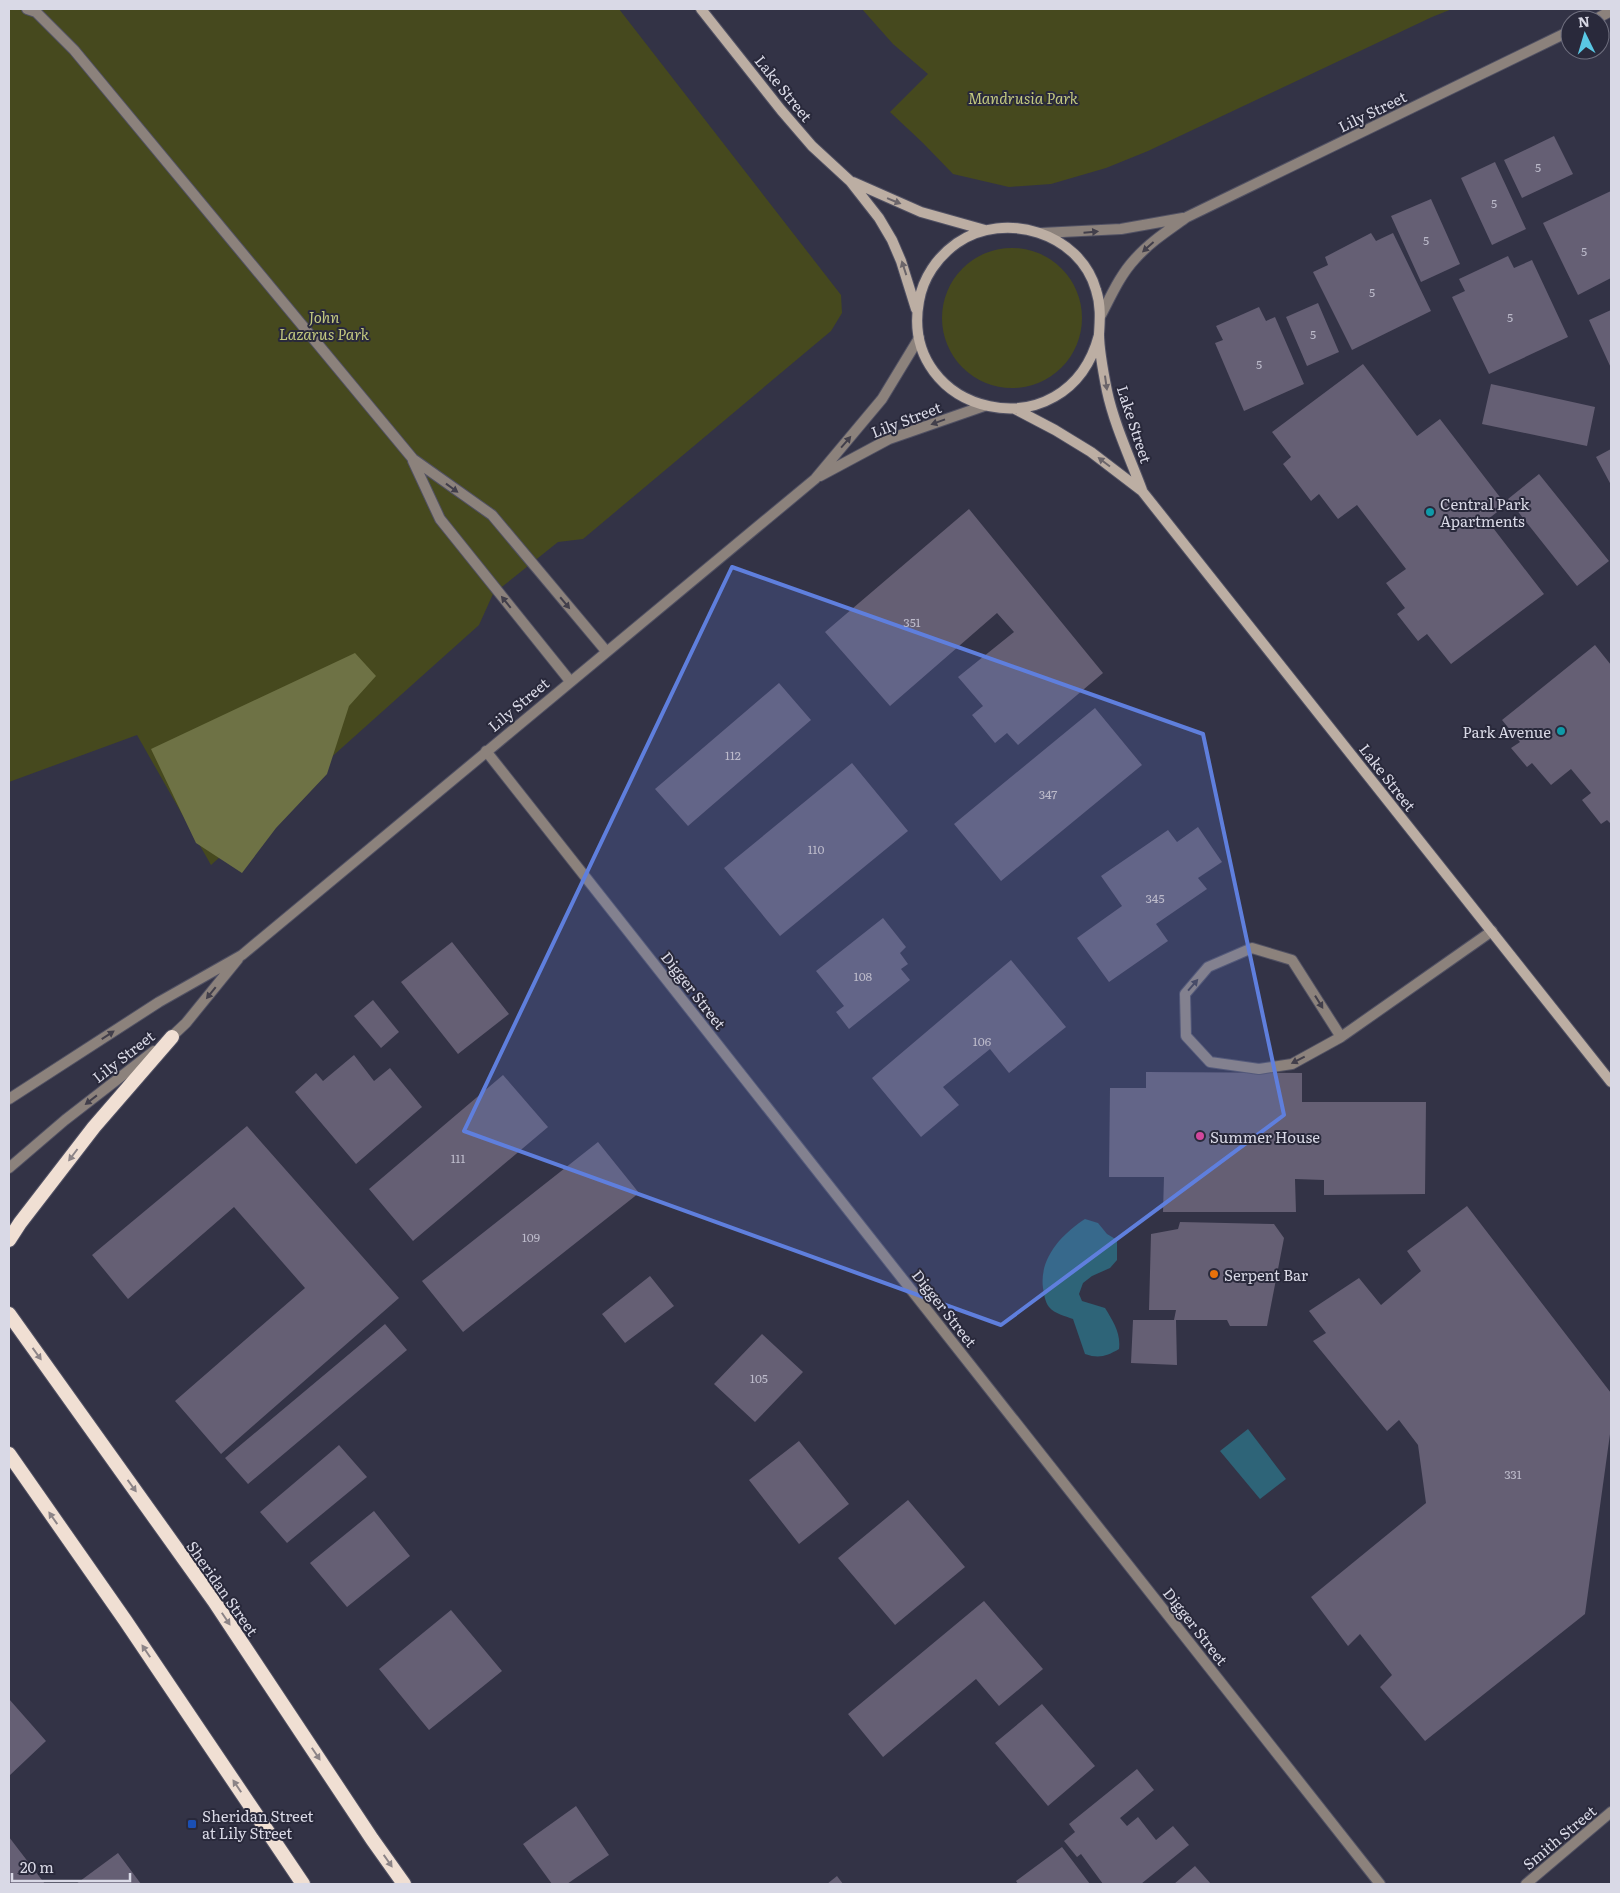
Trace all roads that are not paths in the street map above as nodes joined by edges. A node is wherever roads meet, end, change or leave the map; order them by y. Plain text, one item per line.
1 (27, 9) edge
2 (701, 9) edge
3 (1560, 37) edge
4 (850, 181) junction
5 (1187, 217) junction
6 (985, 230) junction
7 (1042, 233) junction
8 (917, 315) junction
9 (1100, 316) junction
10 (1099, 335) junction
11 (919, 338) junction
12 (984, 406) junction
13 (1015, 409) junction
14 (412, 459) junction
15 (815, 479) junction
16 (1142, 491) junction
17 (606, 651) junction
18 (570, 681) junction
19 (486, 751) junction
20 (1492, 931) junction
21 (242, 955) junction
22 (172, 1037) junction
23 (1341, 1037) junction
24 (1611, 1082) edge
25 (9, 1099) edge
26 (9, 1168) edge
27 (9, 1240) edge
28 (9, 1314) edge
29 (9, 1454) edge
30 (1611, 1812) edge
31 (303, 1884) edge
32 (404, 1884) edge
33 (1380, 1884) edge
34 (1526, 1884) edge

1 - 14 street
2 - 4 main road, Lake Street
3 - 5 street, Lily Street
4 -> 6 main road, Lake Street
8 -> 4 main road, Lake Street
7 -> 5 street, Lily Street
5 -> 9 street, Lily Street
6 - 7 main road
6 - 8 main road
7 - 9 main road
8 - 11 main road
9 - 10 main road
10 - 13 main road
10 -> 16 main road, Lake Street
11 - 12 main road
15 -> 11 street, Lily Street
12 - 13 main road
12 -> 15 street, Lily Street
16 -> 13 main road, Lake Street
14 -> 17 street
18 -> 14 street
15 - 17 street, Lily Street
16 - 20 main road, Lake Street
17 - 18 street, Lily Street
18 - 19 street, Lily Street
19 - 21 street, Lily Street
19 - 33 street, Digger Street
20 - 23 street
20 - 24 main road, Lake Street
21 -> 22 street, Lily Street
25 -> 21 street, Lily Street
22 -> 26 street, Lily Street
22 -> 27 highway
23 -> 23 street
28 -> 32 highway, Sheridan Street
31 -> 29 highway
30 - 34 street, Smith Street

